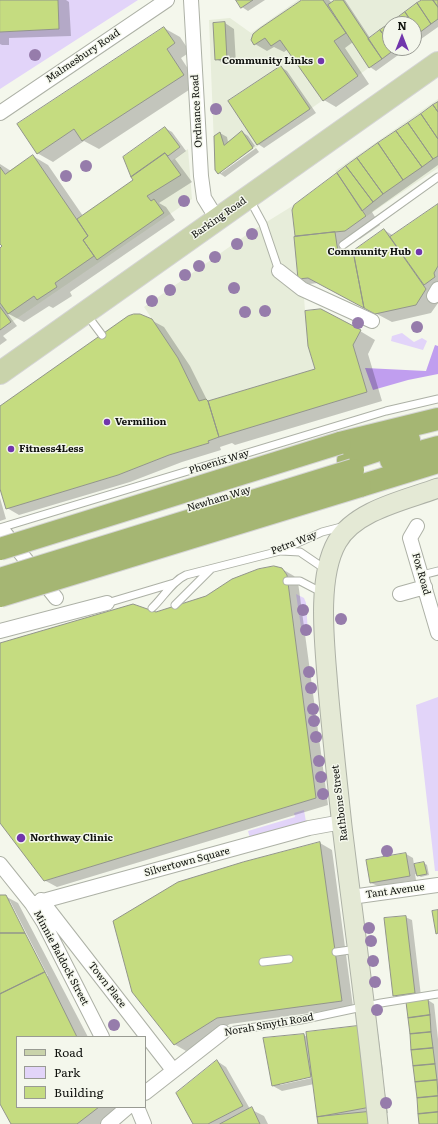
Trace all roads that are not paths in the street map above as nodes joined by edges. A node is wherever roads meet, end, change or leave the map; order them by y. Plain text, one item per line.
1 (167, 0) edge
2 (191, 0) edge
3 (438, 63) edge
4 (0, 113) edge
5 (438, 177) edge
6 (249, 197) junction
7 (217, 219) junction
8 (343, 245) dead end
9 (279, 271) joint
10 (86, 314) junction
11 (372, 321) dead end
12 (102, 335) dead end
13 (0, 373) edge
14 (438, 399) edge
15 (438, 420) edge
16 (438, 431) edge
17 (438, 447) edge
18 (438, 462) edge
19 (350, 465) junction
20 (438, 488) edge
21 (351, 525) junction
22 (414, 532) dead end
23 (1, 539) edge
24 (280, 550) junction
25 (0, 566) edge
26 (213, 568) junction
27 (327, 571) junction
28 (438, 571) edge
29 (0, 579) edge
30 (288, 581) dead end
31 (423, 581) junction
32 (174, 583) junction
33 (324, 594) junction
34 (400, 594) dead end
35 (0, 596) edge
36 (56, 598) dead end
37 (107, 602) joint
38 (175, 605) dead end
39 (152, 608) dead end
40 (0, 631) edge
41 (438, 633) edge
42 (342, 822) junction
43 (0, 864) edge
44 (0, 882) edge
45 (15, 882) junction
46 (438, 884) edge
47 (351, 898) junction
48 (36, 902) junction
49 (357, 949) junction
50 (336, 952) dead end
51 (289, 959) dead end
52 (263, 962) dead end
53 (438, 994) edge
54 (364, 1006) junction
55 (223, 1032) joint
56 (101, 1036) edge
57 (145, 1036) edge
58 (146, 1037) edge
59 (173, 1070) junction
60 (146, 1092) edge
61 (127, 1108) edge
62 (137, 1108) edge
63 (108, 1124) edge
64 (144, 1124) edge
65 (378, 1124) edge

1 - 4 street, Malmesbury Road
2 - 7 street, Ordnance Road
3 - 6 main road, Barking Road
5 - 8 lane
6 - 7 main road, Barking Road
6 - 9 lane
7 - 10 main road, Barking Road
9 - 11 street
10 - 12 lane
10 - 13 main road, Barking Road
14 - 23 lane, Phoenix Way
15 - 19 highway, Newham Way
16 - 19 highway, Newham Way
17 - 19 highway, Newham Way
18 - 19 highway, Newham Way
19 - 23 highway, Newham Way, bridge
19 - 25 highway, Newham Way
19 - 29 highway, Newham Way, bridge
19 - 35 highway, Newham Way, bridge
20 - 21 street, Rathbone Street
21 - 24 lane, Petra Way
21 - 27 street, Rathbone Street
22 - 31 street, Fox Road
23 - 36 street
24 - 26 lane, Petra Way
24 - 27 lane
26 - 32 lane, Petra Way
26 - 38 lane
27 - 33 street, Rathbone Street
28 - 31 lane
30 - 33 lane
31 - 34 street
31 - 41 street, Fox Road
32 - 37 lane
32 - 39 lane
33 - 42 street, Rathbone Street
37 - 40 street
42 - 47 street, Rathbone Street
42 - 48 street, Silvertown Square
43 - 45 street, Minnie Baldock Street
44 - 45 street
45 - 48 street, Minnie Baldock Street
46 - 47 street, Tant Avenue
47 - 49 street, Rathbone Street
48 - 56 street, Minnie Baldock Street
48 - 57 street, Town Place
49 - 50 lane
49 - 54 street, Rathbone Street
51 - 52 lane
53 - 54 lane, Norah Smyth Road
54 - 55 lane, Norah Smyth Road
54 - 65 street, Rathbone Street
55 - 59 street, Norah Smyth Road
58 - 59 street, Town Place
59 - 60 street, Norah Smyth Road
61 - 63 street
62 - 64 street

